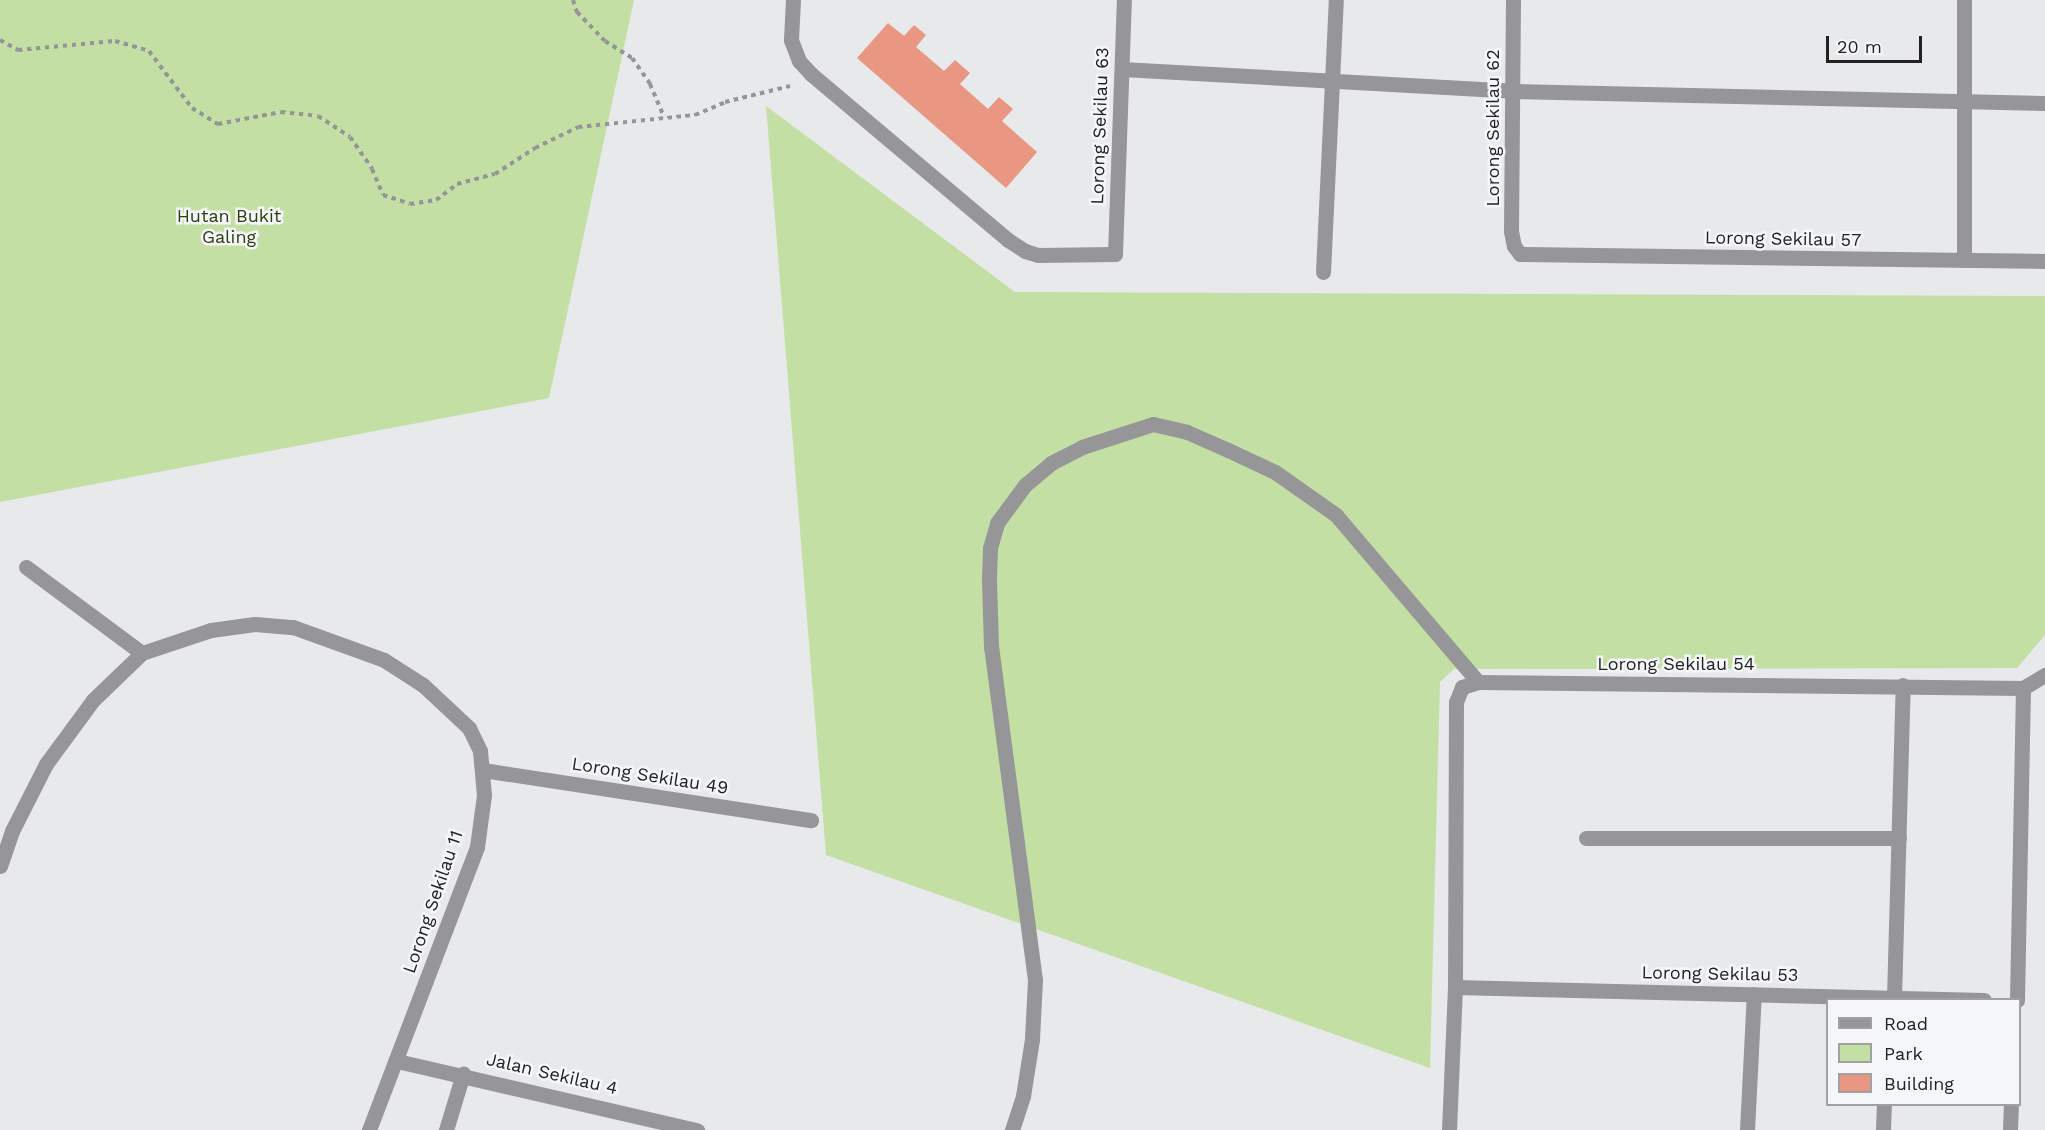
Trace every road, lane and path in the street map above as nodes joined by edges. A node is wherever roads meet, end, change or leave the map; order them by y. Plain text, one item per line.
1 (573, 0) edge
2 (1124, 0) edge
3 (1336, 0) edge
4 (1513, 0) edge
5 (1964, 0) edge
6 (793, 2) edge
7 (0, 40) edge
8 (1122, 69) junction
9 (811, 74) junction
10 (1331, 83) junction
11 (1512, 91) junction
12 (1964, 102) junction
13 (2045, 103) edge
14 (664, 117) junction
15 (1520, 254) joint
16 (1964, 260) junction
17 (2045, 261) edge
18 (1323, 272) dead end
19 (26, 567) dead end
20 (142, 653) junction
21 (2045, 675) edge
22 (1478, 682) junction
23 (1903, 685) junction
24 (2023, 688) junction
25 (483, 770) junction
26 (811, 820) dead end
27 (1586, 838) dead end
28 (1899, 838) junction
29 (0, 867) edge
30 (1455, 987) junction
31 (1754, 994) junction
32 (1890, 998) edge
33 (2017, 998) edge
34 (397, 1061) junction
35 (463, 1074) junction
36 (1884, 1106) edge
37 (2011, 1106) edge
38 (369, 1130) edge
39 (446, 1130) edge
40 (698, 1130) edge
41 (1012, 1130) edge
42 (1449, 1130) edge
43 (1747, 1130) edge
44 (1883, 1130) edge
45 (2010, 1130) edge

1 - 14 path
2 - 8 street, Lorong Sekilau 63
3 - 10 street
4 - 11 street, Lorong Sekilau 62
5 - 12 street
6 - 9 street
7 - 14 path
8 - 9 street, Lorong Sekilau 63
8 - 10 street
9 - 14 path
10 - 11 street
10 - 18 street
11 - 12 street
11 - 15 street, Lorong Sekilau 62
12 - 13 street
12 - 16 street
15 - 16 street, Lorong Sekilau 57
16 - 17 street, Lorong Sekilau 57
19 - 20 street
20 - 25 street, Lorong Sekilau 11
20 - 29 street, Lorong Sekilau 11
21 - 24 street
22 - 23 street, Lorong Sekilau 54
22 - 30 street
22 - 41 street
23 - 24 street, Lorong Sekilau 54
23 - 28 street
24 - 33 street
25 - 26 street, Lorong Sekilau 49
25 - 34 street, Lorong Sekilau 11
27 - 28 street
28 - 32 street
30 - 31 street, Lorong Sekilau 53
30 - 42 street
31 - 32 street, Lorong Sekilau 53
31 - 43 street
34 - 35 street, Jalan Sekilau 4
34 - 38 street, Lorong Sekilau 11
35 - 39 street
35 - 40 street, Jalan Sekilau 4
36 - 44 street
37 - 45 street

